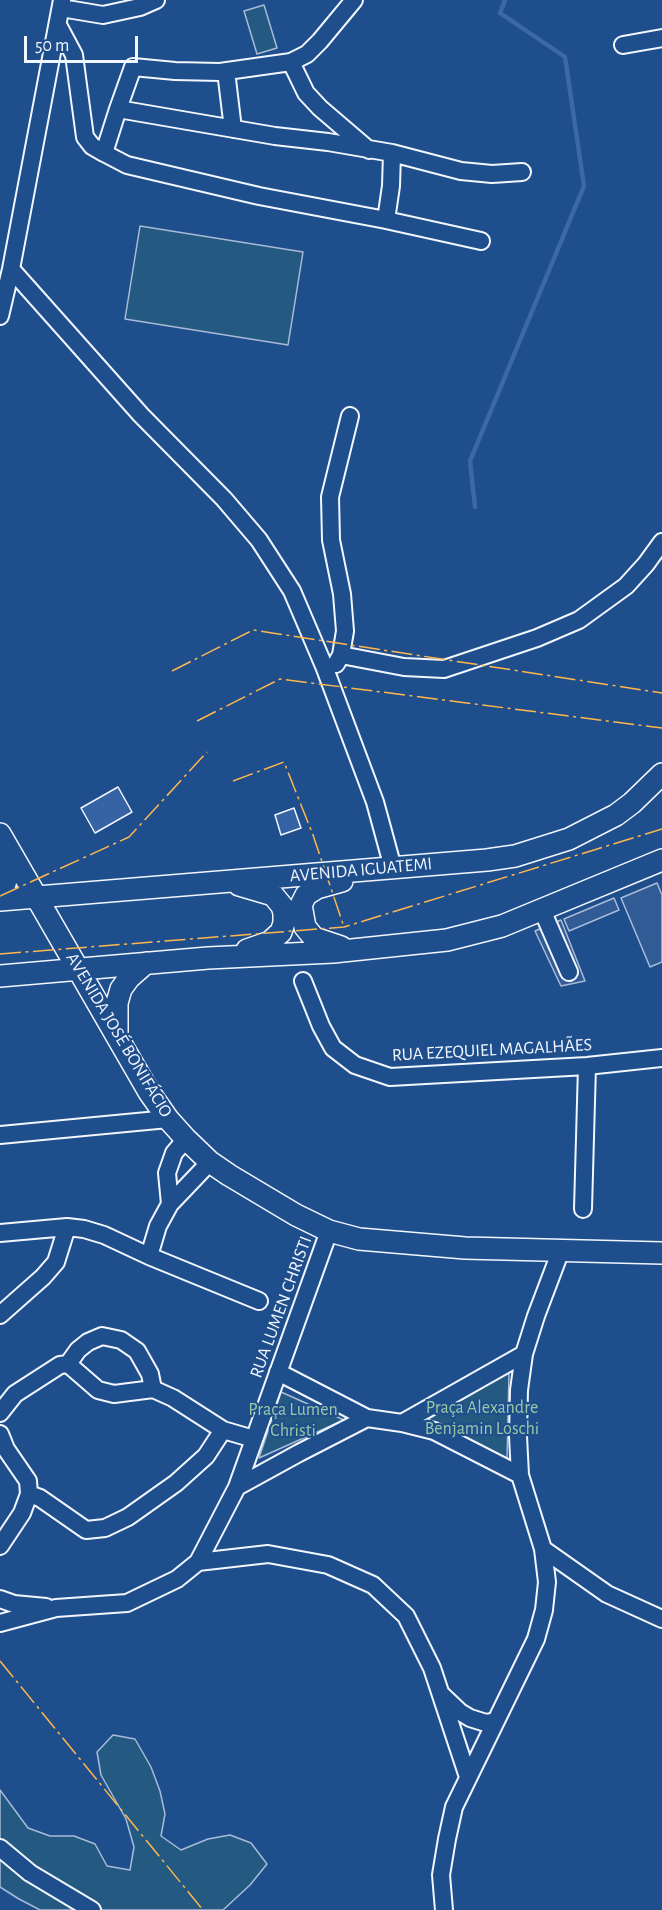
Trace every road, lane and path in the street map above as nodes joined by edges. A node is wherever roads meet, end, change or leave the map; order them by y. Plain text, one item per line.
1 (156, 0) edge
2 (354, 0) edge
3 (62, 4) edge
4 (58, 25) junction
5 (662, 38) edge
6 (623, 45) dead end
7 (291, 62) junction
8 (226, 72) junction
9 (118, 109) junction
10 (233, 129) junction
11 (369, 150) junction
12 (104, 153) junction
13 (392, 153) junction
14 (522, 172) dead end
15 (386, 220) junction
16 (481, 241) dead end
17 (11, 269) junction
18 (0, 316) edge
19 (350, 416) dead end
20 (662, 542) edge
21 (341, 655) junction
22 (328, 677) junction
23 (662, 774) edge
24 (4, 841) edge
25 (662, 860) edge
26 (389, 868) junction
27 (222, 882) junction
28 (0, 891) edge
29 (36, 897) junction
30 (0, 900) edge
31 (542, 910) junction
32 (350, 950) junction
33 (208, 958) junction
34 (146, 963) junction
35 (80, 970) junction
36 (569, 972) dead end
37 (0, 976) edge
38 (303, 981) dead end
39 (117, 1038) junction
40 (662, 1058) edge
41 (587, 1066) junction
42 (168, 1119) junction
43 (0, 1135) edge
44 (186, 1139) junction
45 (210, 1162) junction
46 (170, 1204) junction
47 (584, 1209) dead end
48 (67, 1227) junction
49 (329, 1231) junction
50 (0, 1233) edge
51 (561, 1250) junction
52 (662, 1253) edge
53 (149, 1256) junction
54 (259, 1301) dead end
55 (0, 1315) edge
56 (524, 1354) junction
57 (68, 1364) junction
58 (278, 1372) junction
59 (153, 1389) junction
60 (0, 1413) edge
61 (367, 1418) junction
62 (402, 1423) junction
63 (223, 1430) junction
64 (0, 1434) edge
65 (254, 1439) junction
66 (520, 1475) junction
67 (237, 1488) junction
68 (29, 1494) junction
69 (213, 1533) junction
70 (0, 1546) edge
71 (543, 1549) junction
72 (226, 1559) junction
73 (198, 1562) junction
74 (0, 1599) edge
75 (56, 1608) junction
76 (662, 1618) edge
77 (0, 1623) edge
78 (440, 1693) junction
79 (496, 1721) junction
80 (468, 1776) junction
81 (0, 1848) edge
82 (92, 1910) edge
83 (444, 1910) edge

1 - 3 street
2 - 7 street
3 - 4 street
4 - 12 street
4 - 17 street
5 - 6 street
7 - 8 street
7 - 11 street
8 - 9 street
8 - 10 street
9 - 10 street
9 - 12 street
10 - 11 street
11 - 13 street
12 - 15 street
13 - 14 street
13 - 15 street
15 - 16 street
17 - 18 street
17 - 22 street
19 - 21 street
20 - 21 street
21 - 22 street
22 - 26 street
23 - 26 main road, AVENIDA IGUATEMI
24 - 28 main road
24 - 29 main road, AVENIDA JOSÉ BONIFÁCIO
25 - 31 main road
26 - 27 main road, AVENIDA IGUATEMI
26 - 32 main road
27 - 29 main road, AVENIDA IGUATEMI
27 - 33 main road
29 - 30 main road, AVENIDA IGUATEMI
29 - 35 main road, AVENIDA JOSÉ BONIFÁCIO
31 - 32 main road
31 - 36 street
32 - 33 main road
33 - 34 main road
34 - 35 main road
34 - 39 main road
35 - 37 main road
35 - 39 main road, AVENIDA JOSÉ BONIFÁCIO
38 - 41 street, RUA EZEQUIEL MAGALHÃES
39 - 42 main road, AVENIDA JOSÉ BONIFÁCIO
40 - 41 street, RUA EZEQUIEL MAGALHÃES
41 - 47 street
42 - 43 street
42 - 44 main road, AVENIDA JOSÉ BONIFÁCIO
44 - 45 main road, AVENIDA JOSÉ BONIFÁCIO
44 - 46 street
45 - 46 street
45 - 49 main road, AVENIDA JOSÉ BONIFÁCIO
46 - 53 street
48 - 50 street
48 - 53 street
48 - 55 street
49 - 51 main road, AVENIDA JOSÉ BONIFÁCIO
49 - 58 street, RUA LUMEN CHRISTI
51 - 52 main road, AVENIDA JOSÉ BONIFÁCIO
51 - 56 street
53 - 54 street
56 - 62 street
56 - 66 street
57 - 59 street
57 - 59 street
57 - 60 street
58 - 61 street
58 - 65 street, RUA LUMEN CHRISTI
59 - 63 street
61 - 62 street
61 - 67 street
62 - 66 street
63 - 65 street
63 - 68 street
64 - 68 street
65 - 67 street, RUA LUMEN CHRISTI
66 - 71 street
67 - 69 street, RUA LUMEN CHRISTI
68 - 70 street
69 - 72 street
69 - 73 street, RUA LUMEN CHRISTI
71 - 76 street
71 - 79 street
72 - 73 street
72 - 78 street
73 - 75 street
74 - 75 street
75 - 77 street
78 - 79 street
78 - 80 street
79 - 80 street
80 - 83 street
81 - 82 street

